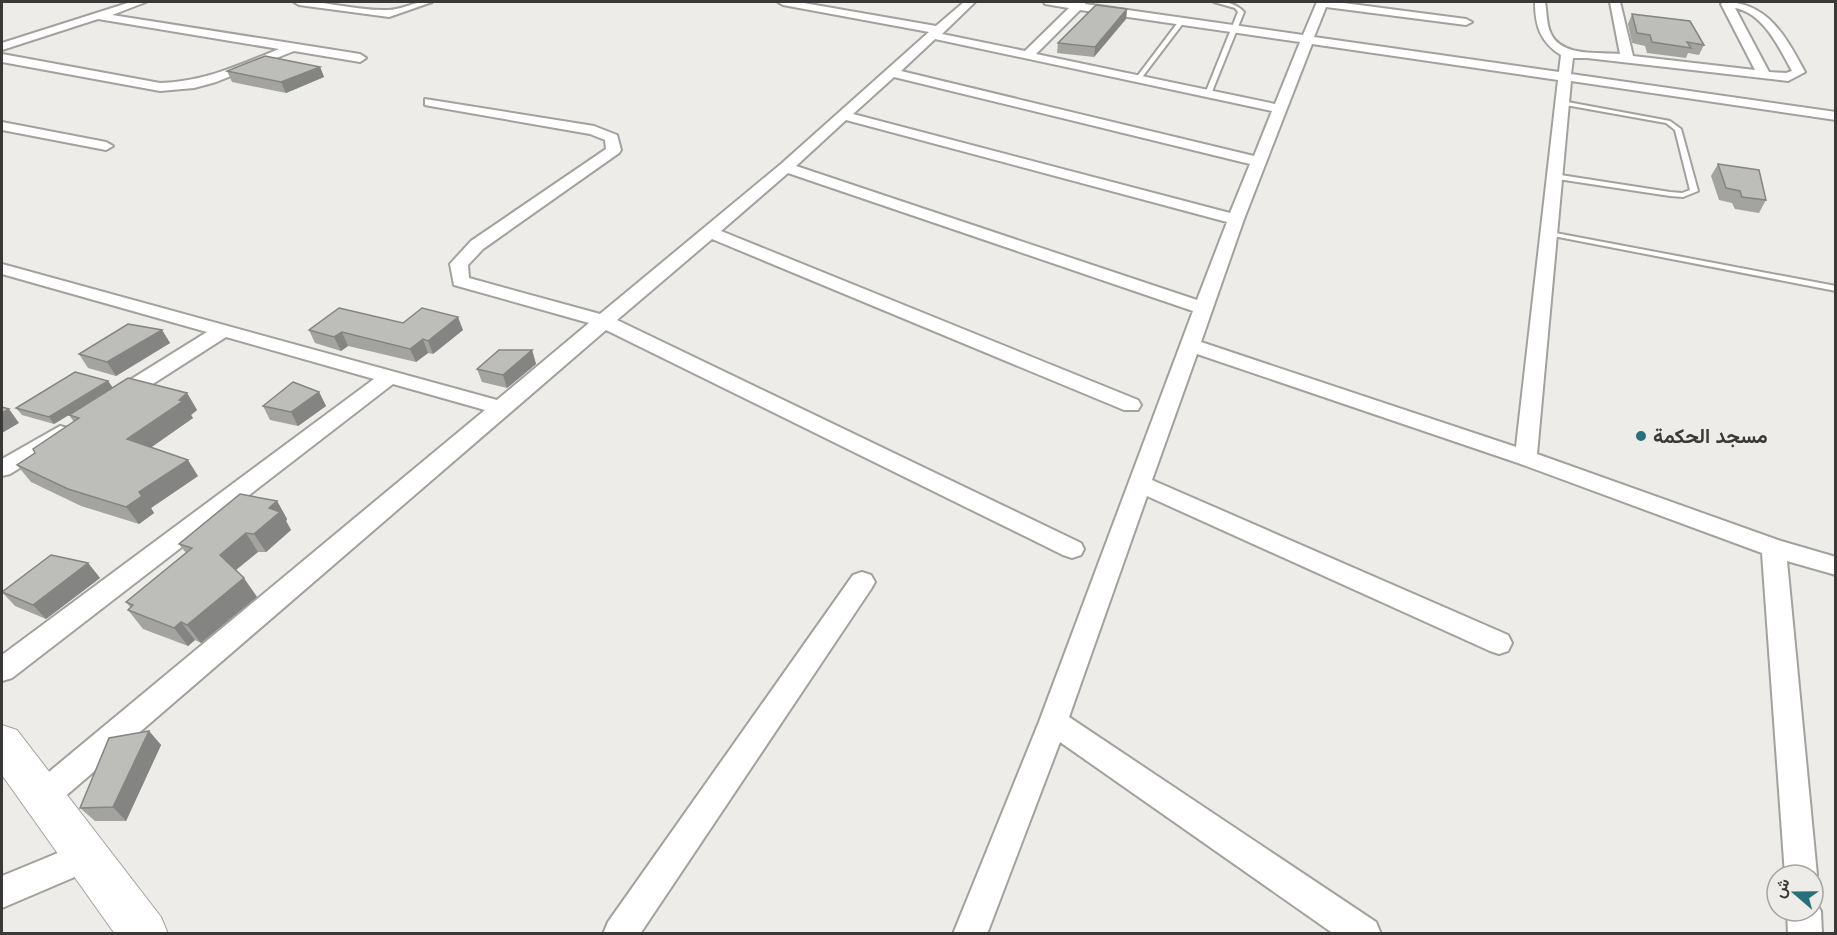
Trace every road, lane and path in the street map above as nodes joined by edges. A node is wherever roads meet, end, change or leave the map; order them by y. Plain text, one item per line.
1 (141, 2) edge
2 (299, 2) edge
3 (427, 2) edge
4 (783, 2) edge
5 (864, 2) edge
6 (970, 2) edge
7 (1049, 2) edge
8 (1217, 2) edge
9 (1322, 2) edge
10 (1432, 2) edge
11 (1540, 2) edge
12 (1615, 2) edge
13 (1079, 4) edge
14 (851, 12) junction
15 (98, 16) junction
16 (1426, 17) junction
17 (1181, 22) junction
18 (1466, 22) dead end
19 (1234, 29) junction
20 (934, 33) junction
21 (1305, 40) junction
22 (2, 47) edge
23 (293, 47) junction
24 (1569, 54) junction
25 (1027, 56) junction
26 (2, 58) edge
27 (360, 58) dead end
28 (1627, 58) junction
29 (891, 72) junction
30 (1764, 75) junction
31 (1564, 78) junction
32 (1138, 80) junction
33 (1208, 94) junction
34 (430, 102) dead end
35 (1562, 103) junction
36 (1280, 109) junction
37 (842, 115) junction
38 (1836, 116) edge
39 (2, 126) edge
40 (106, 146) dead end
41 (1259, 162) junction
42 (786, 167) junction
43 (1554, 176) junction
44 (1236, 219) junction
45 (710, 232) junction
46 (1548, 233) junction
47 (2, 270) edge
48 (1836, 289) edge
49 (1203, 308) junction
50 (604, 321) junction
51 (224, 330) junction
52 (1190, 345) junction
53 (389, 377) junction
54 (1131, 405) dead end
55 (103, 406) edge
56 (502, 408) junction
57 (72, 425) edge
58 (1526, 458) junction
59 (2, 470) edge
60 (1138, 483) junction
61 (1774, 548) junction
62 (1072, 549) dead end
63 (1836, 566) edge
64 (862, 582) dead end
65 (1499, 643) dead end
66 (2, 670) edge
67 (1053, 722) junction
68 (2, 743) edge
69 (43, 796) junction
70 (87, 856) junction
71 (1800, 863) edge
72 (2, 892) edge
73 (144, 933) edge
74 (620, 933) edge
75 (970, 933) edge
76 (1364, 933) edge

1 - 15 street
2 - 3 street
4 - 14 street
5 - 14 street
6 - 20 street
7 - 13 street
8 - 19 lane
9 - 16 street
9 - 21 street
10 - 16 street
11 - 24 street
12 - 28 street
13 - 17 street
13 - 25 street
14 - 20 street
15 - 22 street
15 - 23 street
16 - 18 street
17 - 19 street
17 - 32 lane
19 - 21 street
19 - 33 lane
20 - 25 street
20 - 29 street
21 - 31 street
21 - 36 street
23 - 26 street
23 - 27 street
24 - 28 street
24 - 31 street
25 - 32 street
28 - 30 street
29 - 37 street
29 - 41 street
30 - 30 street
31 - 35 street
31 - 38 street
32 - 33 street
33 - 36 street
34 - 50 street
35 - 43 street
35 - 43 lane
36 - 41 street
37 - 42 street
37 - 44 street
39 - 40 street
41 - 44 street
42 - 45 street
42 - 49 street
43 - 46 street
44 - 49 street
45 - 50 street
45 - 54 street
46 - 48 lane
46 - 58 street
47 - 51 street
49 - 52 street
50 - 56 street
50 - 62 street
51 - 53 street
51 - 55 street
52 - 58 street
52 - 60 street
53 - 56 street
53 - 66 street
56 - 69 street
57 - 59 street
58 - 61 street
60 - 65 street
60 - 67 street
61 - 63 street
61 - 71 street
64 - 74 street
67 - 75 street
67 - 76 street
68 - 69 street
69 - 70 street
70 - 72 street
70 - 73 street

